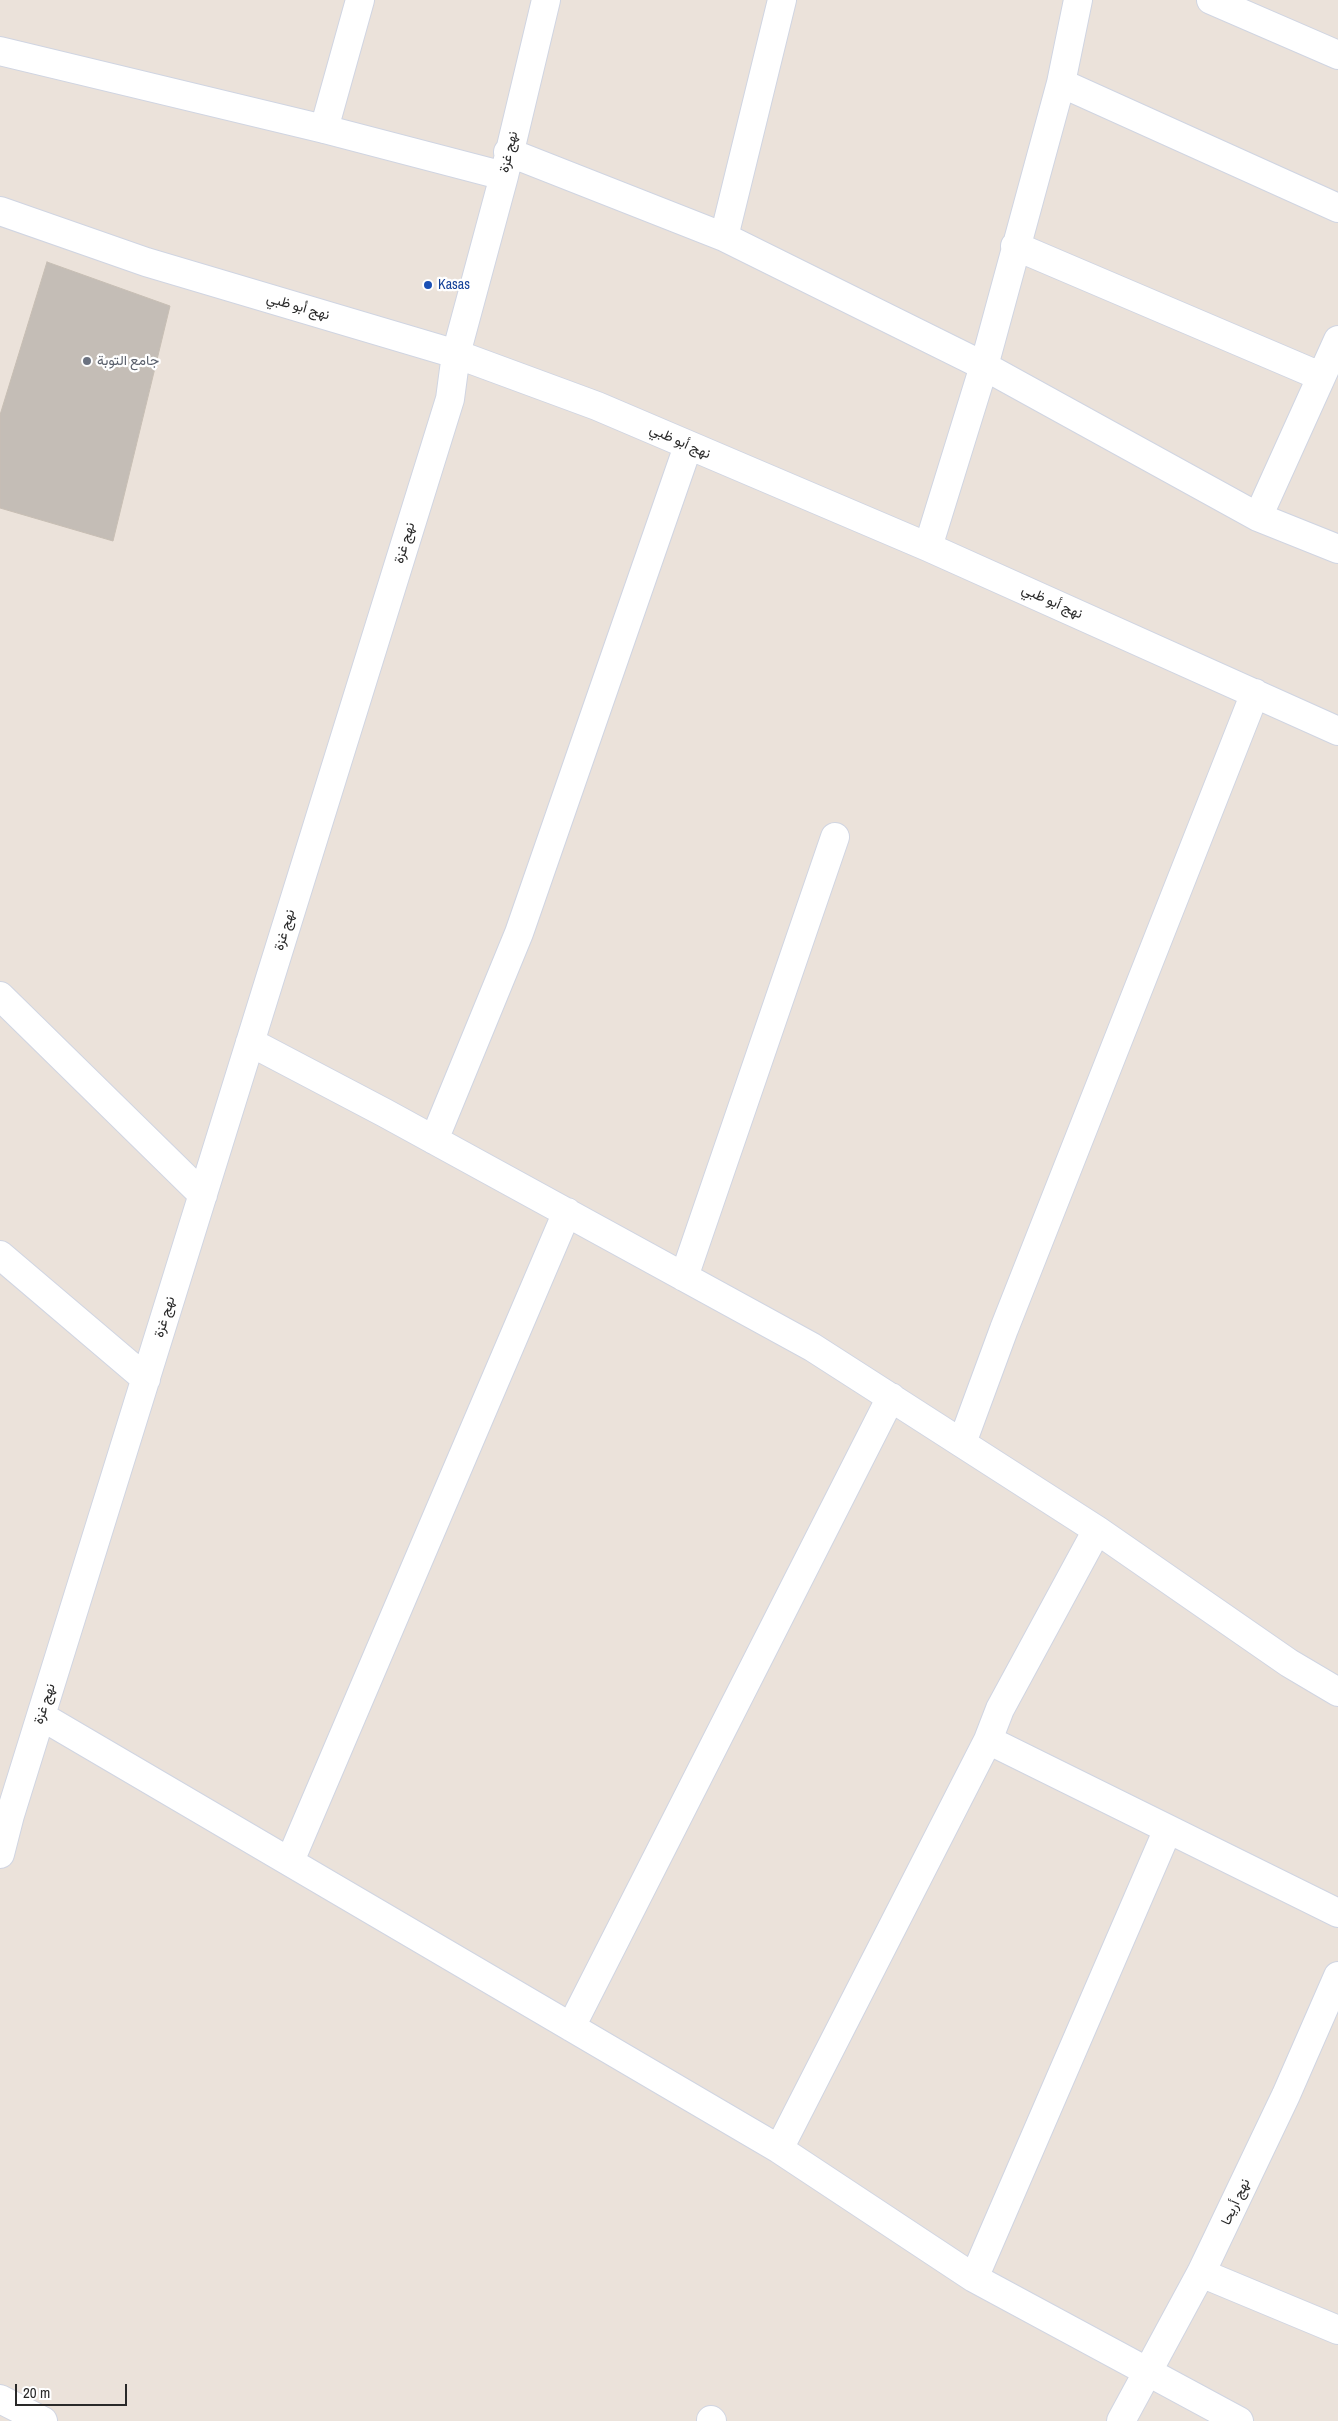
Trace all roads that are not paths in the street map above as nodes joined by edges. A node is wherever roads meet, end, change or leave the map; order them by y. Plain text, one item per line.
1 (360, 0) edge
2 (546, 0) edge
3 (782, 0) edge
4 (1078, 0) edge
5 (1220, 2) edge
6 (0, 51) edge
7 (1338, 55) edge
8 (1061, 83) junction
9 (324, 129) junction
10 (506, 164) junction
11 (1338, 208) edge
12 (0, 211) edge
13 (724, 237) junction
14 (1015, 246) junction
15 (1338, 340) edge
16 (456, 354) junction
17 (984, 366) junction
18 (1320, 376) junction
19 (688, 446) junction
20 (1258, 517) junction
21 (928, 547) junction
22 (1338, 549) edge
23 (1255, 692) junction
24 (1338, 731) edge
25 (835, 838) dead end
26 (0, 996) edge
27 (250, 1042) junction
28 (434, 1140) junction
29 (203, 1195) junction
30 (566, 1212) junction
31 (0, 1255) edge
32 (684, 1277) junction
33 (146, 1379) junction
34 (891, 1398) junction
35 (962, 1444) junction
36 (1097, 1530) junction
37 (1338, 1692) edge
38 (41, 1716) junction
39 (988, 1740) junction
40 (5, 1811) edge
41 (1168, 1828) junction
42 (0, 1854) edge
43 (290, 1861) junction
44 (1338, 1913) edge
45 (1338, 1976) edge
46 (571, 2027) junction
47 (779, 2149) junction
48 (1201, 2273) junction
49 (974, 2278) junction
50 (1338, 2330) edge
51 (1148, 2373) junction
52 (0, 2399) edge
53 (43, 2421) edge
54 (1121, 2421) edge
55 (1239, 2421) edge

1 - 9 street
2 - 10 street, نهج غزة
3 - 13 street
4 - 8 street
5 - 7 street
6 - 9 street
8 - 11 street
8 - 14 street
9 - 10 street
10 - 13 street
10 - 16 street, نهج غزة
12 - 16 street, نهج أبو ظبي
13 - 17 street
14 - 17 street
14 - 18 street
15 - 18 street
16 - 19 street, نهج أبو ظبي
16 - 27 street, نهج غزة
17 - 20 street
17 - 21 street
18 - 20 street
19 - 21 street, نهج أبو ظبي
19 - 28 street
20 - 22 street
21 - 23 street, نهج أبو ظبي
23 - 24 street, نهج أبو ظبي
23 - 35 street
25 - 32 street
26 - 29 street
27 - 28 street
27 - 29 street, نهج غزة
28 - 30 street
29 - 33 street, نهج غزة
30 - 32 street
30 - 43 street
31 - 33 street
32 - 34 street
33 - 38 street, نهج غزة
34 - 35 street
34 - 46 street
35 - 36 street
36 - 37 street
36 - 39 street
38 - 40 street, نهج غزة
38 - 43 street
39 - 41 street
39 - 47 street
40 - 42 street, نهج غزة
41 - 44 street
41 - 49 street
43 - 46 street
45 - 48 street, نهج أريحا
46 - 47 street
47 - 49 street
48 - 50 street
48 - 51 street, نهج أريحا
49 - 51 street
51 - 54 street, نهج أريحا
51 - 55 street
52 - 53 street

